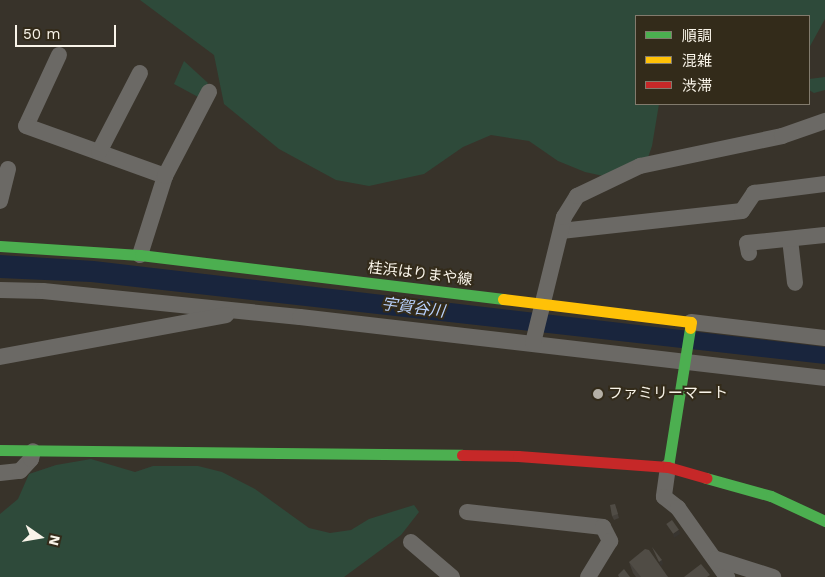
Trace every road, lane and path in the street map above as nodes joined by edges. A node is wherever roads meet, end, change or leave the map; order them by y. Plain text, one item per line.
1 (59, 55) dead end
2 (140, 73) dead end
3 (209, 92) dead end
4 (825, 121) edge
5 (99, 152) junction
6 (8, 169) dead end
7 (165, 176) junction
8 (825, 184) edge
9 (0, 201) edge
10 (561, 231) junction
11 (825, 235) edge
12 (790, 239) junction
13 (0, 246) edge
14 (749, 253) dead end
15 (140, 255) junction
16 (795, 283) dead end
17 (0, 290) edge
18 (539, 308) junction
19 (245, 311) junction
20 (690, 326) junction
21 (533, 337) junction
22 (825, 338) edge
23 (0, 357) edge
24 (685, 358) junction
25 (825, 378) edge
26 (0, 450) edge
27 (33, 451) junction
28 (668, 467) junction
29 (0, 472) edge
30 (468, 512) dead end
31 (825, 520) edge
32 (411, 542) dead end
33 (716, 559) junction
34 (452, 577) edge
35 (588, 577) edge
36 (727, 577) edge
37 (773, 577) edge

1 - 5 street
2 - 5 street
3 - 7 street
4 - 10 street
5 - 7 street
6 - 9 street
7 - 15 street
8 - 10 street
10 - 18 street
11 - 12 street
12 - 14 street
12 - 16 street
13 - 15 main road, 桂浜はりまや線
15 - 18 main road, 桂浜はりまや線
17 - 19 street
18 - 20 main road, 桂浜はりまや線
18 - 21 street
19 - 21 street
19 - 23 street
20 - 22 street
20 - 24 main road
21 - 24 street
24 - 25 street
24 - 28 main road
26 - 27 main road
27 - 28 main road
27 - 29 street
28 - 31 main road
28 - 33 street
30 - 35 street
32 - 34 street
33 - 36 street
33 - 37 street

